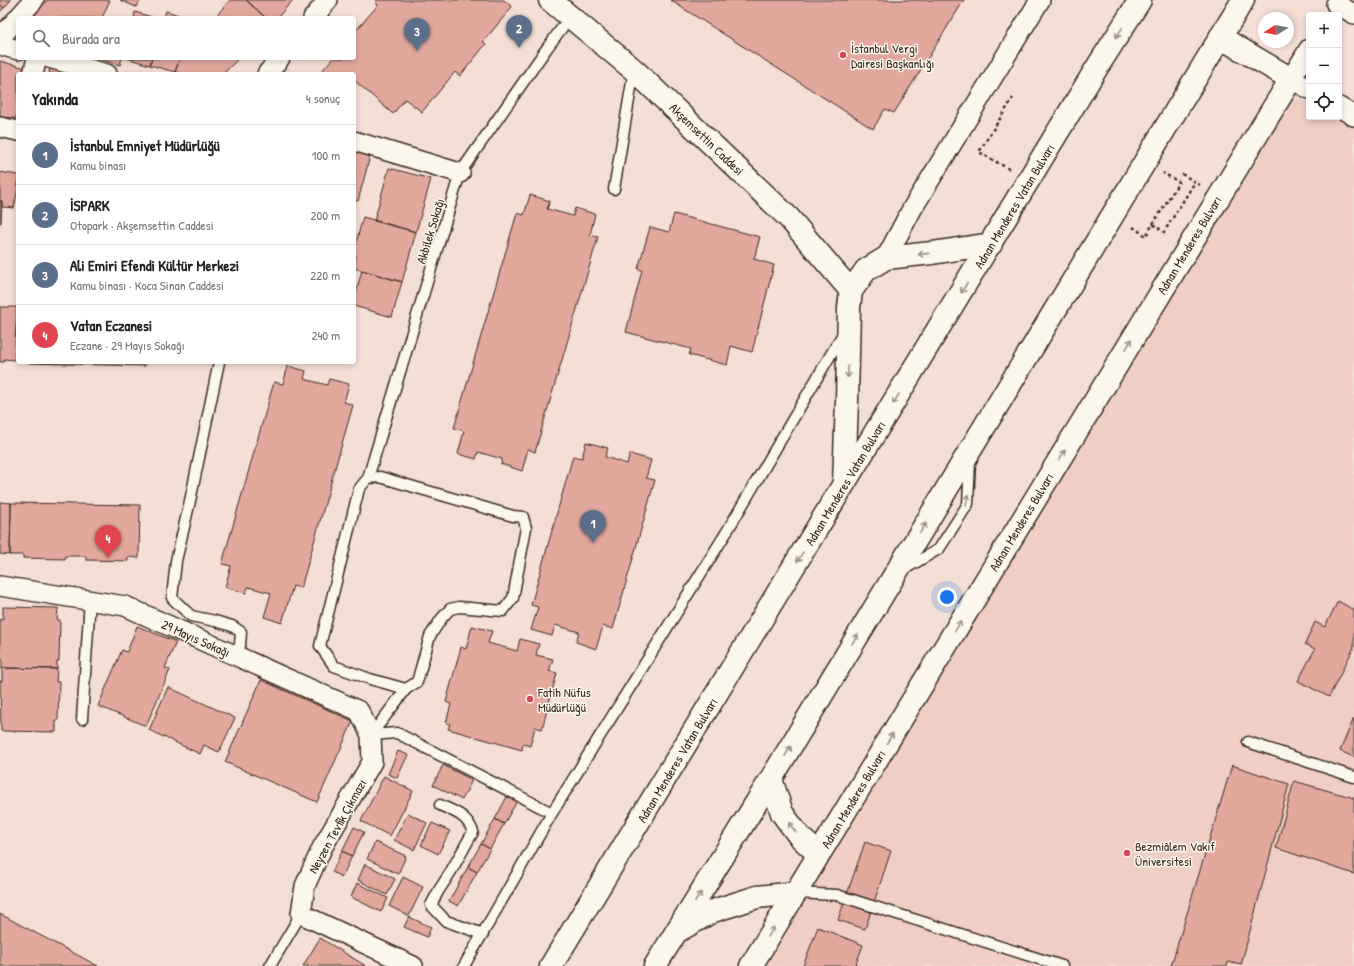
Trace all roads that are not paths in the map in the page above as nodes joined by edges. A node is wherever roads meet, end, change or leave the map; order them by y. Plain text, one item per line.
1 (34, 0) edge
2 (328, 0) edge
3 (550, 0) edge
4 (1040, 0) edge
5 (1140, 0) edge
6 (1243, 0) edge
7 (1335, 6) edge
8 (1354, 14) edge
9 (20, 16) edge
10 (316, 16) edge
11 (570, 17) junction
12 (16, 20) edge
13 (1220, 37) junction
14 (0, 38) edge
15 (0, 45) edge
16 (16, 49) edge
17 (37, 60) edge
18 (56, 60) edge
19 (278, 60) edge
20 (1306, 61) edge
21 (634, 70) junction
22 (34, 72) edge
23 (100, 72) edge
24 (269, 72) edge
25 (1300, 84) edge
26 (1342, 109) edge
27 (1354, 116) edge
28 (0, 127) edge
29 (16, 131) edge
30 (356, 142) edge
31 (460, 173) junction
32 (614, 189) dead end
33 (991, 244) junction
34 (886, 258) junction
35 (851, 291) junction
36 (848, 325) junction
37 (219, 364) edge
38 (368, 478) junction
39 (844, 485) junction
40 (0, 586) edge
41 (90, 600) junction
42 (239, 657) junction
43 (406, 689) junction
44 (82, 719) dead end
45 (371, 735) junction
46 (1248, 742) dead end
47 (1354, 777) edge
48 (771, 779) junction
49 (440, 805) dead end
50 (552, 813) junction
51 (819, 855) junction
52 (794, 893) junction
53 (301, 914) junction
54 (676, 932) junction
55 (483, 934) junction
56 (270, 966) edge
57 (413, 966) edge
58 (464, 966) edge
59 (552, 966) edge
60 (655, 966) edge
61 (751, 966) edge
62 (1062, 966) edge

1 - 9 street
2 - 10 street
3 - 11 main road, Akşemsettin Caddesi
4 - 34 street
5 -> 33 main road, Adnan Menderes Vatan Bulvarı
6 - 13 main road
7 - 8 street
11 - 21 main road, Akşemsettin Caddesi
11 - 31 lane, Akbilek Sokağı
12 - 14 street
13 - 25 main road
48 -> 13 main road
15 - 16 street
17 - 22 street
18 - 23 street
19 - 24 street
20 - 25 street
21 - 32 lane
21 - 35 main road, Akşemsettin Caddesi
51 -> 25 main road, Adnan Menderes Bulvarı
26 - 27 street
28 - 29 street
30 - 31 street
31 - 38 lane, Akbilek Sokağı
33 -> 34 main road
33 -> 39 main road, Adnan Menderes Vatan Bulvarı
34 - 35 main road
35 - 36 main road
36 -> 39 main road
36 - 50 lane
37 - 42 lane
38 - 43 lane, Akbilek Sokağı
38 - 43 lane
39 -> 59 main road, Adnan Menderes Vatan Bulvarı
40 - 41 street, 29 Mayıs Sokağı
41 - 42 street, 29 Mayıs Sokağı
41 - 44 lane
42 - 45 street, 29 Mayıs Sokağı
43 - 45 lane
45 - 50 lane
45 - 53 street, Neyzen Tevfik Çıkmazı
46 - 47 lane
51 -> 48 main road
54 -> 48 main road
49 - 55 lane
50 - 55 lane
51 - 52 main road, Adnan Menderes Bulvarı
52 - 54 main road
61 -> 52 main road, Adnan Menderes Bulvarı
52 - 62 lane
53 - 56 lane
53 - 57 street
54 - 60 main road
55 - 58 lane

